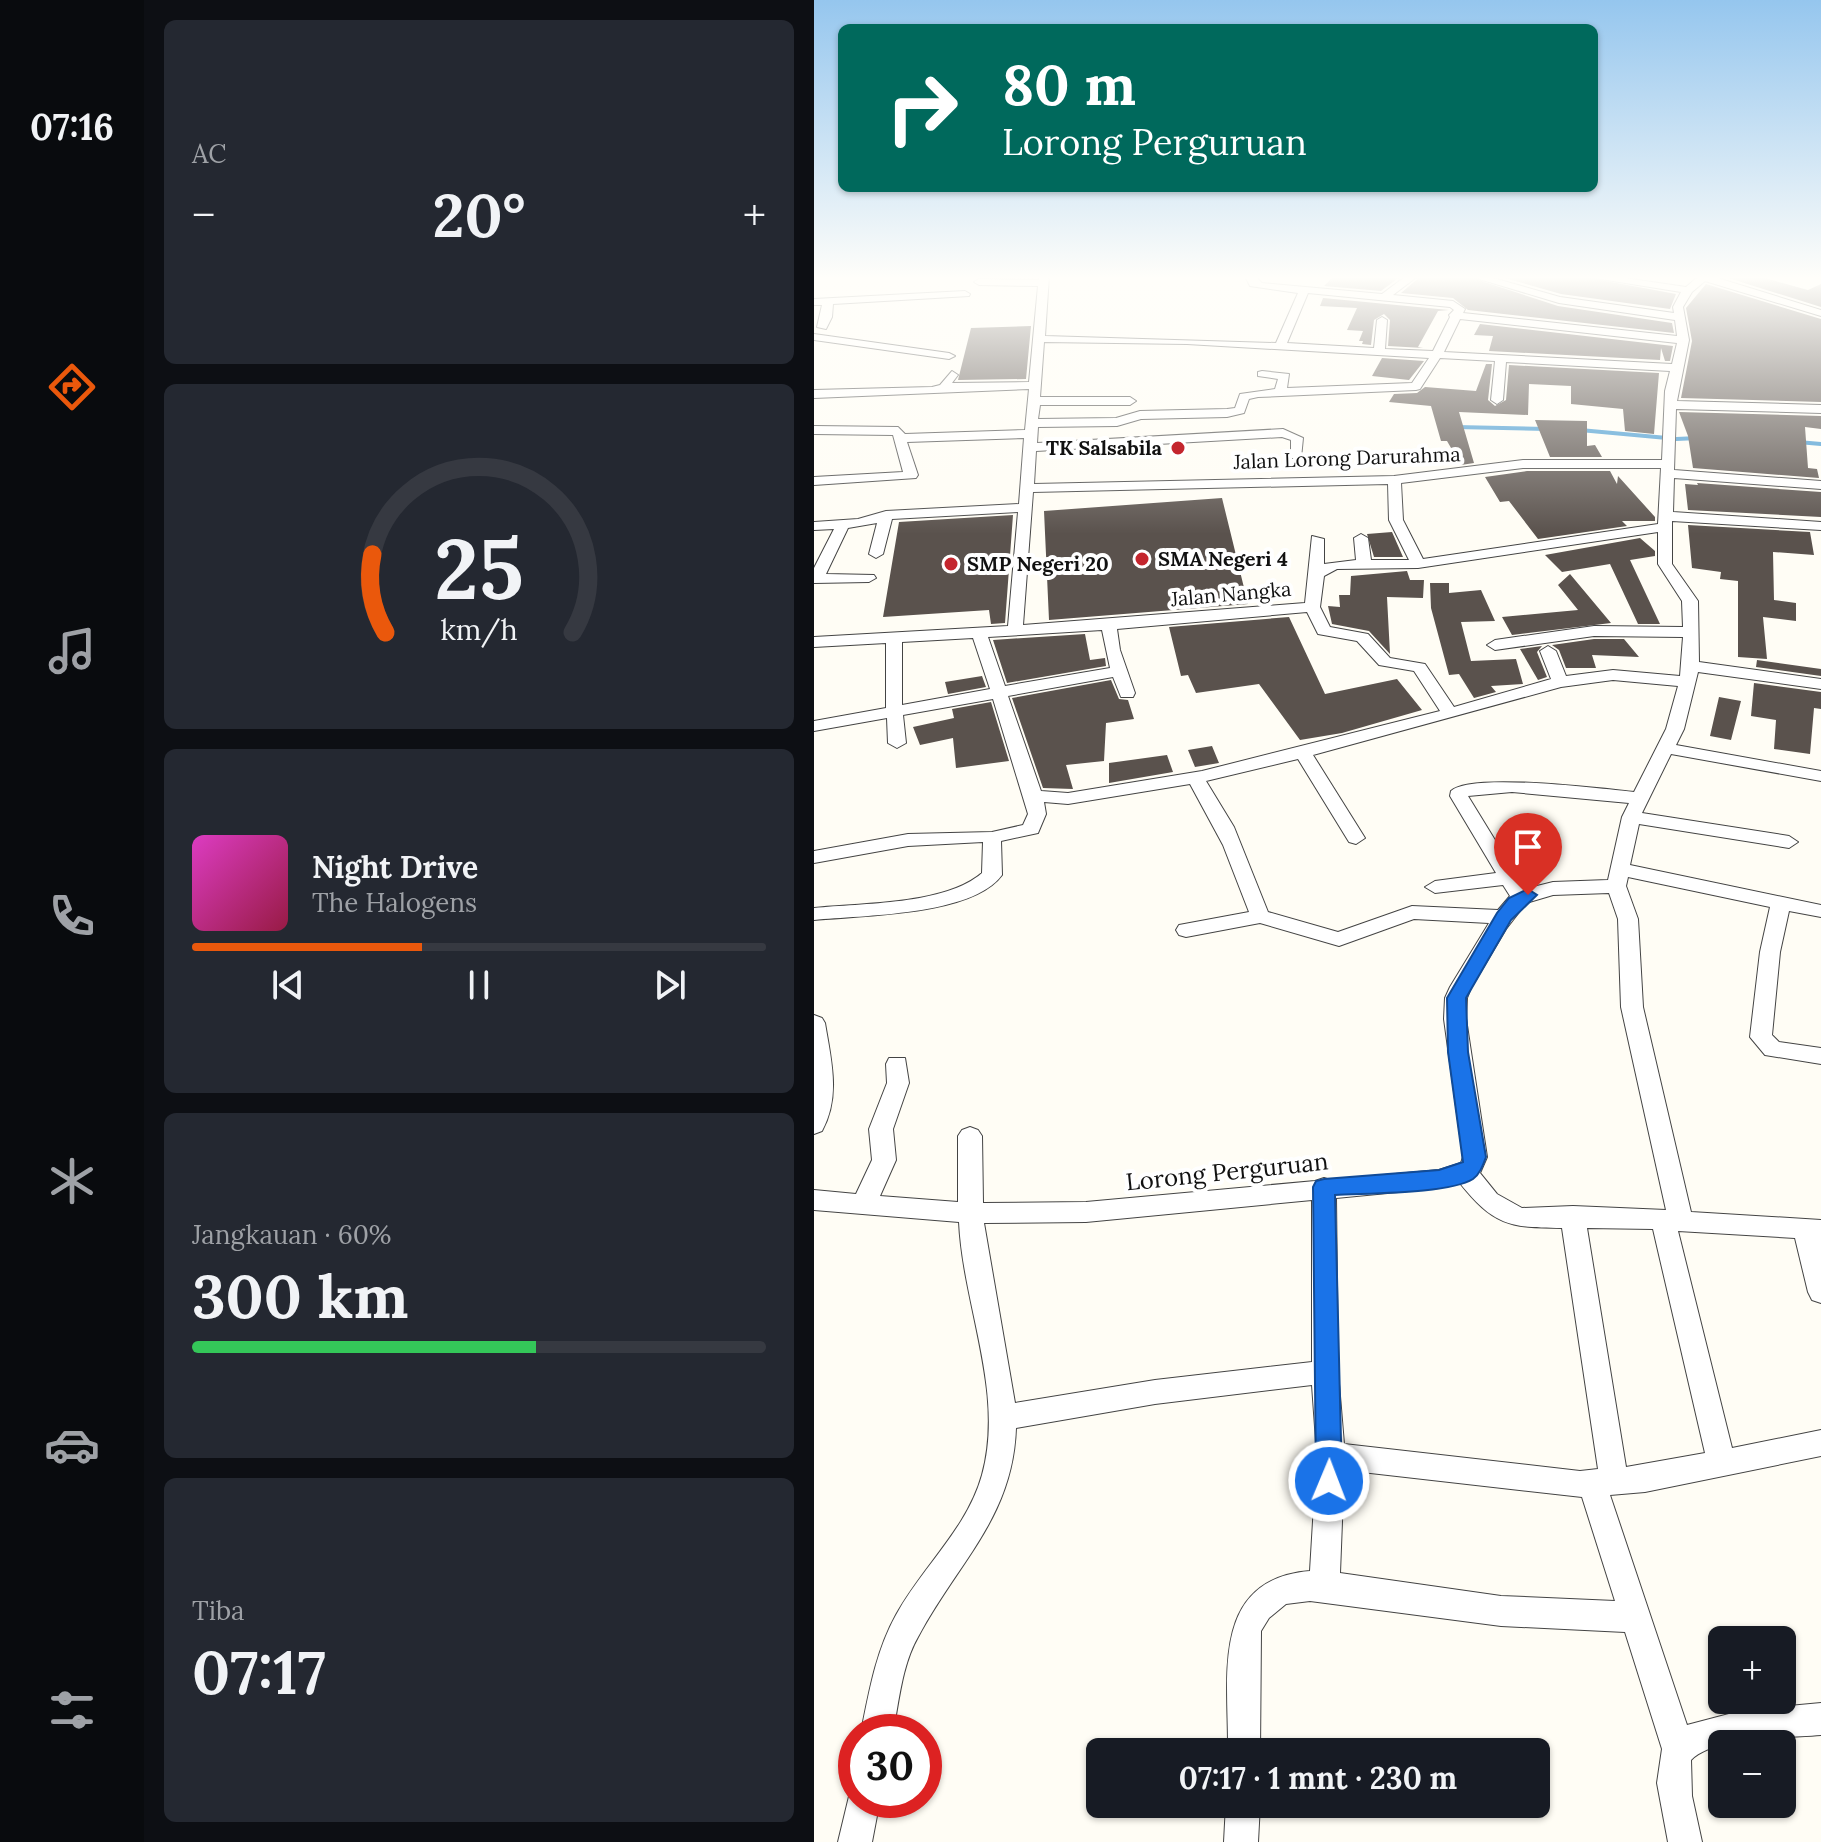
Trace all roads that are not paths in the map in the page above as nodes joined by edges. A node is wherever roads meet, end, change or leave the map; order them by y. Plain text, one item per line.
1 (1038, 362) edge
2 (1432, 362) edge
3 (1501, 362) edge
4 (1628, 362) edge
5 (1677, 362) edge
6 (1675, 368) junction
7 (1262, 374) dead end
8 (952, 375) dead end
9 (1034, 385) junction
10 (944, 387) junction
11 (1280, 392) junction
12 (814, 394) edge
13 (1497, 400) dead end
14 (1033, 401) junction
15 (1130, 401) dead end
16 (1672, 405) junction
17 (1821, 409) edge
18 (814, 430) edge
19 (1031, 435) junction
20 (903, 438) junction
21 (1296, 455) dead end
22 (1669, 469) junction
23 (1394, 480) junction
24 (814, 481) edge
25 (1821, 485) edge
26 (1026, 488) junction
27 (1023, 508) junction
28 (886, 515) junction
29 (1665, 522) junction
30 (843, 524) junction
31 (814, 526) edge
32 (1821, 526) edge
33 (1361, 538) dead end
34 (1317, 539) dead end
35 (876, 554) dead end
36 (1418, 564) junction
37 (1364, 565) junction
38 (1317, 574) junction
39 (869, 578) dead end
40 (815, 579) edge
41 (1312, 607) junction
42 (1109, 625) junction
43 (1015, 631) junction
44 (1691, 632) junction
45 (979, 633) junction
46 (894, 637) junction
47 (814, 642) edge
48 (1495, 645) dead end
49 (1548, 651) dead end
50 (1118, 671) junction
51 (1689, 674) junction
52 (1560, 682) junction
53 (1821, 684) edge
54 (1127, 693) dead end
55 (998, 694) junction
56 (895, 713) junction
57 (1450, 713) junction
58 (814, 726) edge
59 (897, 743) dead end
60 (1665, 748) junction
61 (1301, 750) junction
62 (1821, 776) edge
63 (1195, 778) junction
64 (1034, 796) junction
65 (1635, 807) junction
66 (990, 838) junction
67 (1356, 838) dead end
68 (1789, 842) dead end
69 (814, 857) edge
70 (1507, 878) junction
71 (1618, 878) junction
72 (1435, 887) dead end
73 (1521, 898) junction
74 (1781, 901) junction
75 (1821, 911) edge
76 (814, 914) edge
77 (1260, 916) junction
78 (1504, 917) junction
79 (1186, 930) dead end
80 (814, 1023) edge
81 (1821, 1056) edge
82 (897, 1064) dead end
83 (814, 1125) edge
84 (970, 1136) dead end
85 (1466, 1173) junction
86 (1324, 1187) junction
87 (814, 1200) edge
88 (862, 1205) junction
89 (970, 1213) junction
90 (1573, 1216) junction
91 (1672, 1221) junction
92 (1813, 1229) edge
93 (1821, 1292) edge
94 (1325, 1372) junction
95 (1000, 1418) junction
96 (1821, 1443) edge
97 (1331, 1455) junction
98 (1722, 1464) junction
99 (1603, 1482) junction
100 (1324, 1586) junction
101 (1636, 1617) junction
102 (880, 1714) edge
103 (1821, 1719) edge
104 (1244, 1738) edge
105 (1678, 1748) junction
106 (860, 1818) edge
107 (1242, 1818) edge
108 (855, 1842) edge
109 (1241, 1842) edge
110 (1685, 1842) edge

1 - 9 street
2 - 11 street
3 - 13 street
4 - 6 street
5 - 6 street
6 - 16 street
7 - 11 street
8 - 10 street
9 - 10 street
9 - 14 street
10 - 12 street
11 - 19 street
14 - 15 street
14 - 19 street
16 - 17 street
16 - 22 street
18 - 20 street
19 - 20 street
19 - 21 street
19 - 26 street
20 - 24 street
22 - 23 street, Jalan Lorong Darurahma
22 - 25 street, Jalan Lorong Darurahma
22 - 29 street
23 - 26 street, Jalan Lorong Darurahma
23 - 36 street
26 - 27 street
27 - 28 street
27 - 43 street
28 - 30 street
28 - 35 street
29 - 32 street, Jalan Nangka
29 - 36 street, Jalan Nangka
29 - 44 street
30 - 31 street
30 - 40 street
33 - 37 street
34 - 38 street
36 - 37 street, Jalan Nangka
37 - 38 street, Jalan Nangka
38 - 41 street, Jalan Nangka
39 - 40 street
41 - 42 street, Jalan Nangka
41 - 57 street
42 - 43 street, Jalan Nangka
42 - 50 street
43 - 45 street, Jalan Nangka
44 - 48 street
44 - 51 street
45 - 46 street, Jalan Nangka
45 - 55 street
46 - 47 street, Jalan Nangka
46 - 56 street
49 - 52 street
50 - 54 street
50 - 55 street
51 - 52 street
51 - 53 street
51 - 60 street
52 - 57 street
55 - 56 street
55 - 64 street
56 - 58 street
56 - 59 street
57 - 61 street
60 - 62 street
60 - 65 street
61 - 63 street
61 - 67 street
63 - 64 street
63 - 77 street
64 - 66 street
65 - 68 street
65 - 70 street
65 - 71 street
66 - 69 street
66 - 76 street
70 - 72 street
70 - 73 street
71 - 73 street
71 - 74 street
71 - 91 street
73 - 78 street
74 - 75 street
74 - 81 street
77 - 78 street
77 - 79 street
78 - 85 street
80 - 83 street
82 - 88 street
84 - 89 street
85 - 86 street, Lorong Perguruan
85 - 90 street
86 - 89 street, Lorong Perguruan
86 - 94 street
87 - 88 street, Lorong Perguruan
88 - 89 street, Lorong Perguruan
89 - 95 street
90 - 91 street
90 - 99 street
91 - 92 street
91 - 98 street
92 - 93 street
94 - 95 street
94 - 97 street
95 - 102 street
96 - 98 street
97 - 99 street
97 - 100 street
98 - 99 street
99 - 101 street
100 - 101 street
100 - 104 street
101 - 105 street
103 - 105 street
105 - 110 street
106 - 108 street
107 - 109 street

